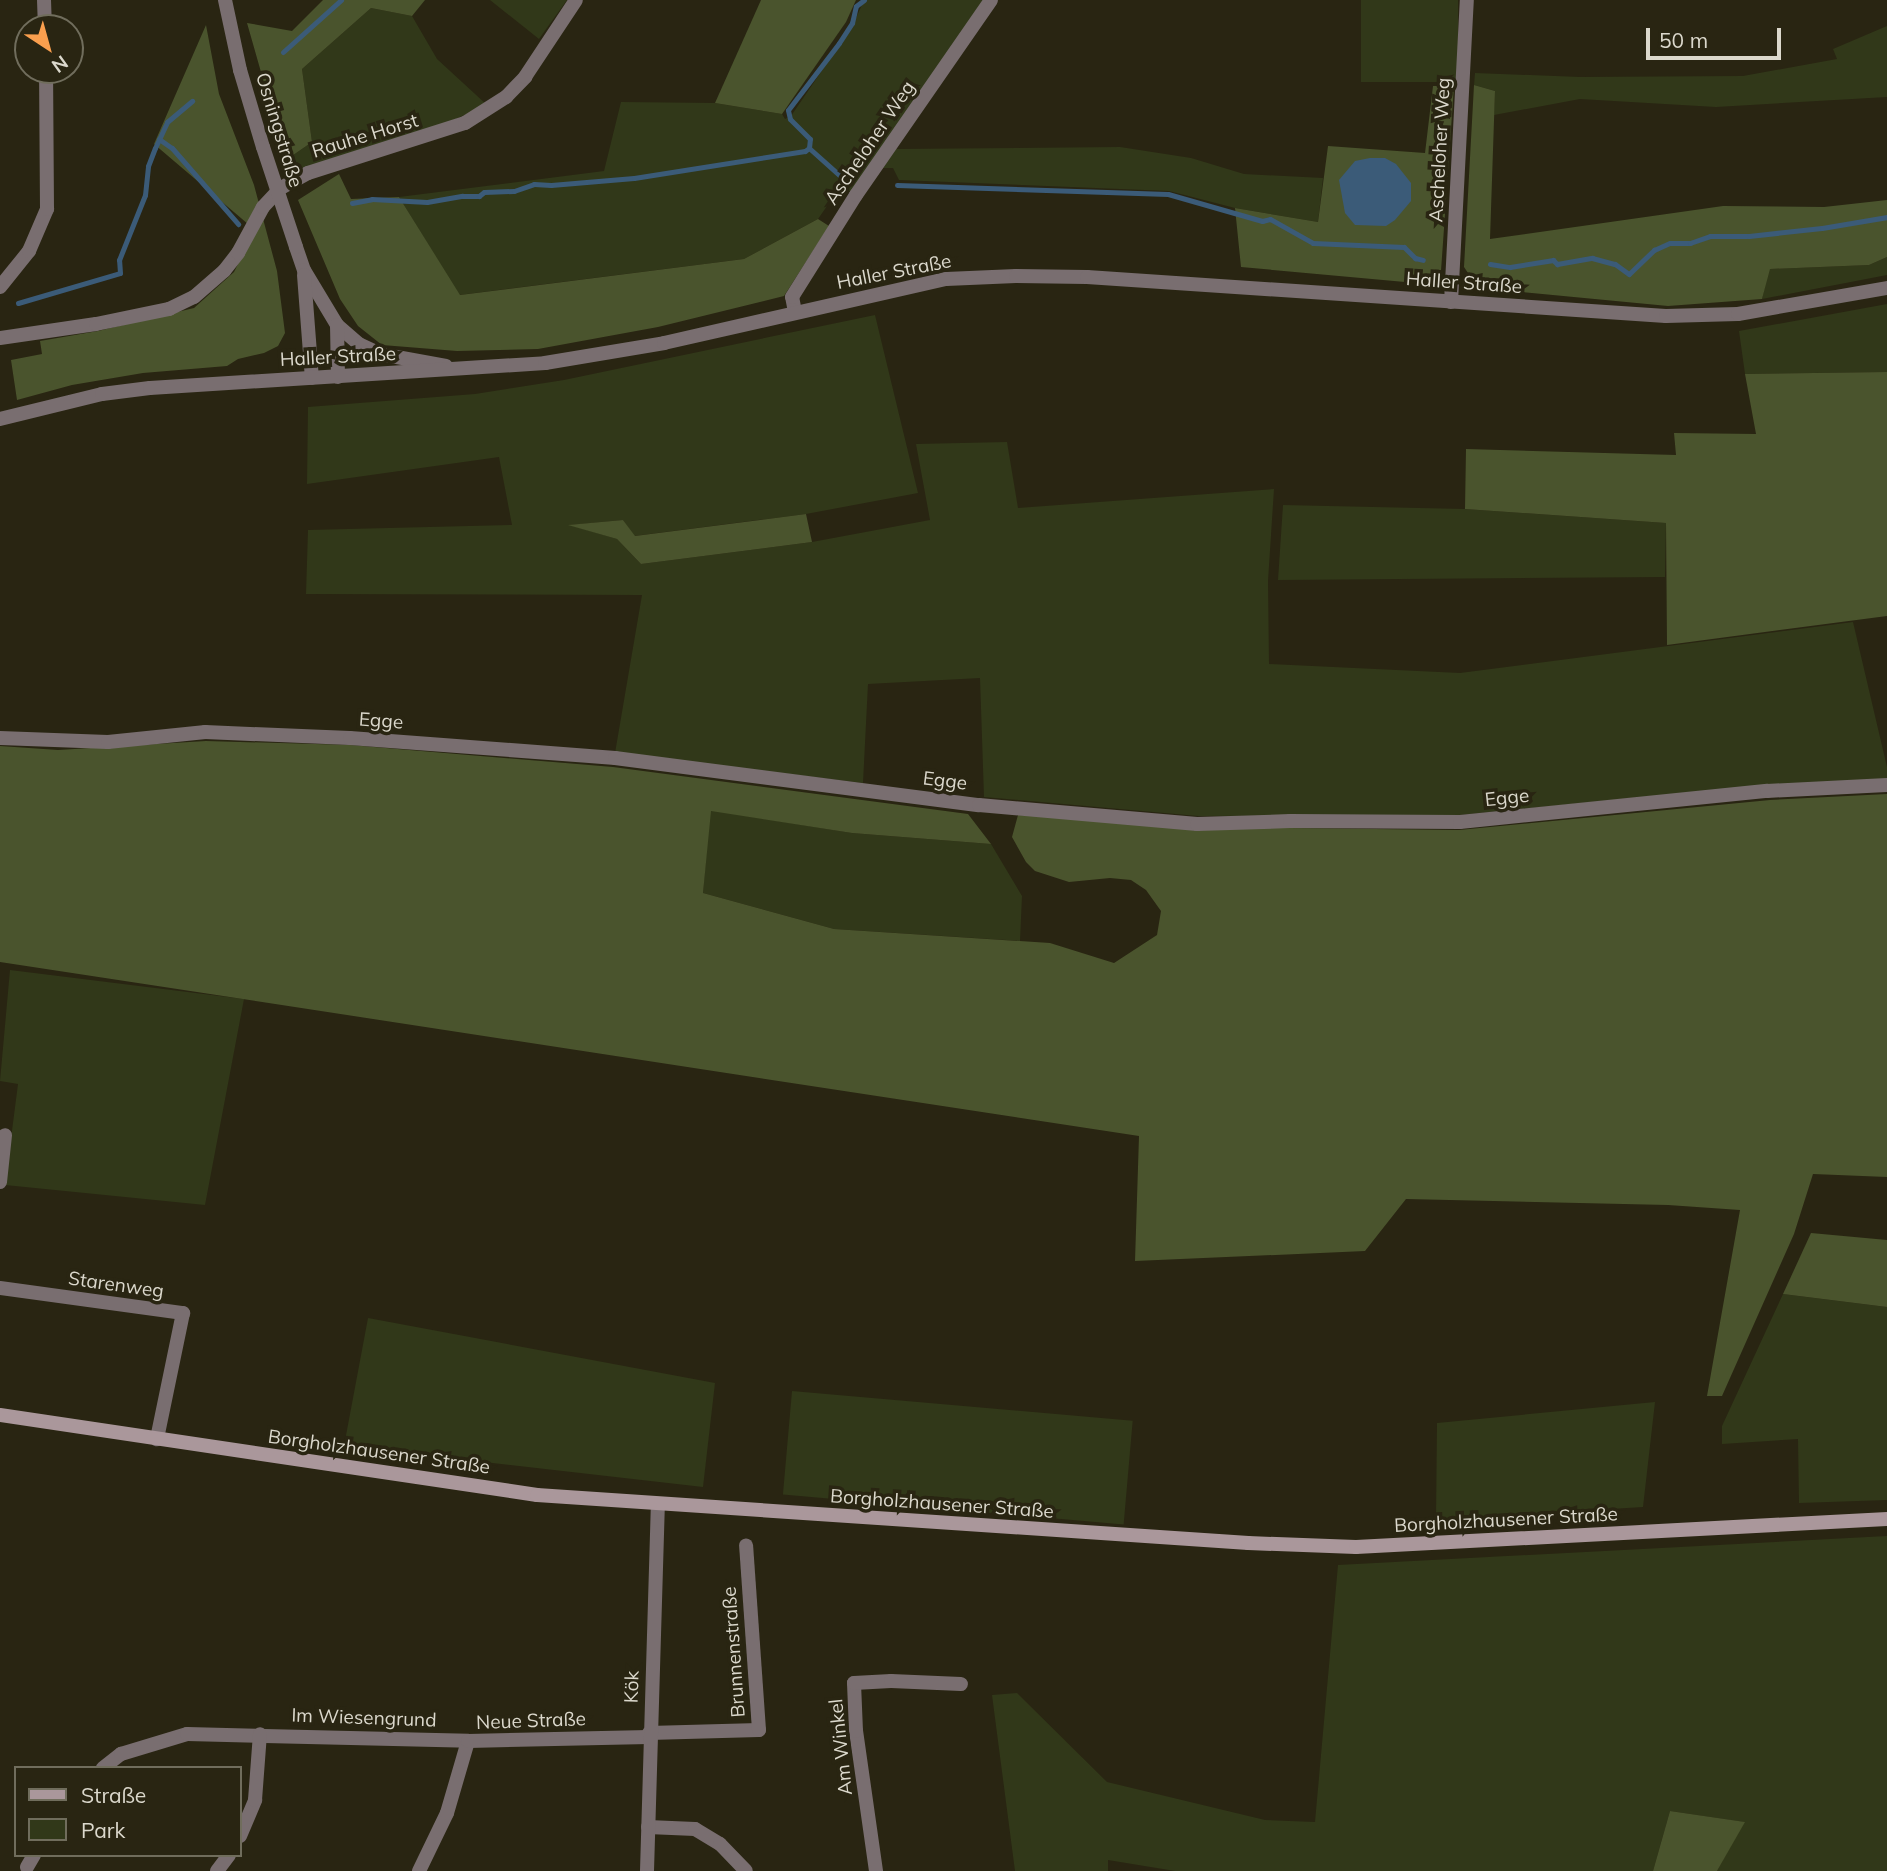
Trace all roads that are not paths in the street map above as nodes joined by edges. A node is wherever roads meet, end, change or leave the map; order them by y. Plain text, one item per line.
1 (225, 0) edge
2 (576, 0) edge
3 (991, 0) edge
4 (1467, 0) edge
5 (46, 84) edge
6 (304, 270) junction
7 (0, 288) edge
8 (1887, 288) edge
9 (1451, 302) junction
10 (795, 312) junction
11 (337, 325) junction
12 (0, 338) edge
13 (464, 370) junction
14 (338, 377) junction
15 (312, 378) junction
16 (0, 419) edge
17 (0, 738) edge
18 (1887, 785) edge
19 (5, 1135) dead end
20 (0, 1182) edge
21 (0, 1288) edge
22 (0, 1415) edge
23 (157, 1439) junction
24 (658, 1504) junction
25 (1887, 1519) edge
26 (746, 1545) dead end
27 (961, 1684) dead end
28 (260, 1734) junction
29 (649, 1735) junction
30 (468, 1741) junction
31 (106, 1766) edge
32 (648, 1827) junction
33 (242, 1831) edge
34 (227, 1857) edge
35 (216, 1871) edge
36 (419, 1871) edge
37 (647, 1871) edge
38 (746, 1871) edge
39 (876, 1871) edge

1 - 6 street, Osningstraße, bridge
2 - 12 street, Rauhe Horst
3 - 10 street, Ascheloher Weg
4 - 9 street, Ascheloher Weg
5 - 7 street
6 - 11 street, Osningstraße
6 - 15 street, Osningstraße
8 - 9 street, Haller Straße
9 - 10 street, Haller Straße
10 - 13 street, Haller Straße
11 - 13 street, Osningstraße
11 - 14 street, Osningstraße
13 - 14 street, Haller Straße
14 - 15 street, Haller Straße
15 - 16 street, Haller Straße
17 - 18 street, Egge
19 - 20 street
21 - 23 street, Starenweg
22 - 23 main road, Borgholzhausener Straße
23 - 24 main road, Borgholzhausener Straße
24 - 25 main road, Borgholzhausener Straße
24 - 29 street, Kök
26 - 29 street, Brunnenstraße
27 - 39 street, Am Winkel
28 - 30 street, Im Wiesengrund
28 - 31 street, Im Wiesengrund
28 - 33 street
29 - 30 street, Neue Straße
29 - 32 street, Kök
30 - 36 street, Neue Straße
32 - 37 street, Kök
32 - 38 street
34 - 35 street

